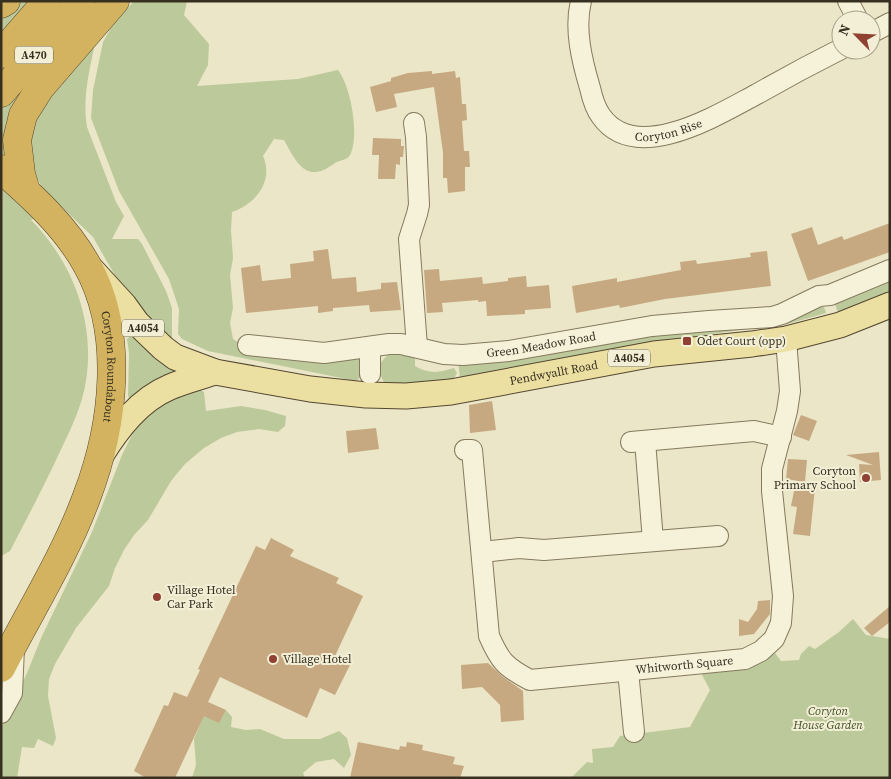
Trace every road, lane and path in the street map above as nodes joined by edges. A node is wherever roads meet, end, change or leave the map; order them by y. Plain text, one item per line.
1 (6, 1) edge
2 (47, 1) edge
3 (81, 1) edge
4 (115, 1) edge
5 (581, 1) edge
6 (1, 4) edge
7 (1, 54) edge
8 (831, 54) edge
9 (1, 93) edge
10 (414, 123) dead end
11 (1, 170) edge
12 (26, 190) junction
13 (87, 264) junction
14 (890, 270) edge
15 (830, 295) junction
16 (890, 305) edge
17 (840, 325) junction
18 (786, 339) junction
19 (248, 345) dead end
20 (370, 347) junction
21 (417, 347) junction
22 (214, 372) junction
23 (370, 374) dead end
24 (781, 437) junction
25 (465, 450) dead end
26 (99, 459) junction
27 (718, 536) dead end
28 (653, 541) junction
29 (482, 552) junction
30 (14, 643) junction
31 (1, 668) edge
32 (628, 671) junction
33 (1, 713) edge
34 (634, 732) dead end

1 - 6 highway
2 - 7 highway, A470
3 - 9 highway, A470
4 - 12 highway
5 - 8 street, Coryton Rise
10 - 21 street
11 - 12 highway, Coryton Roundabout
12 - 13 highway, Coryton Roundabout
13 - 22 main road, Pendwyallt Road / A4054
13 - 26 highway, Coryton Roundabout
14 - 15 street, Green Meadow Road
15 - 17 street
15 - 21 street, Green Meadow Road
16 - 17 main road, Pendwyallt Road / A4054
17 - 18 main road, Pendwyallt Road / A4054
18 - 22 main road, Pendwyallt Road / A4054
18 - 24 street, Whitworth Square
19 - 20 street, Green Meadow Road
20 - 21 street, Green Meadow Road
20 - 23 street
22 - 26 main road, Pendwyallt Road / A4054
24 - 28 street
24 - 32 street, Whitworth Square
25 - 29 street, Whitworth Square
26 - 30 highway, Coryton Roundabout
27 - 28 street
28 - 29 street
29 - 32 street, Whitworth Square
30 - 31 highway, Coryton Roundabout
30 - 33 street
32 - 34 street

